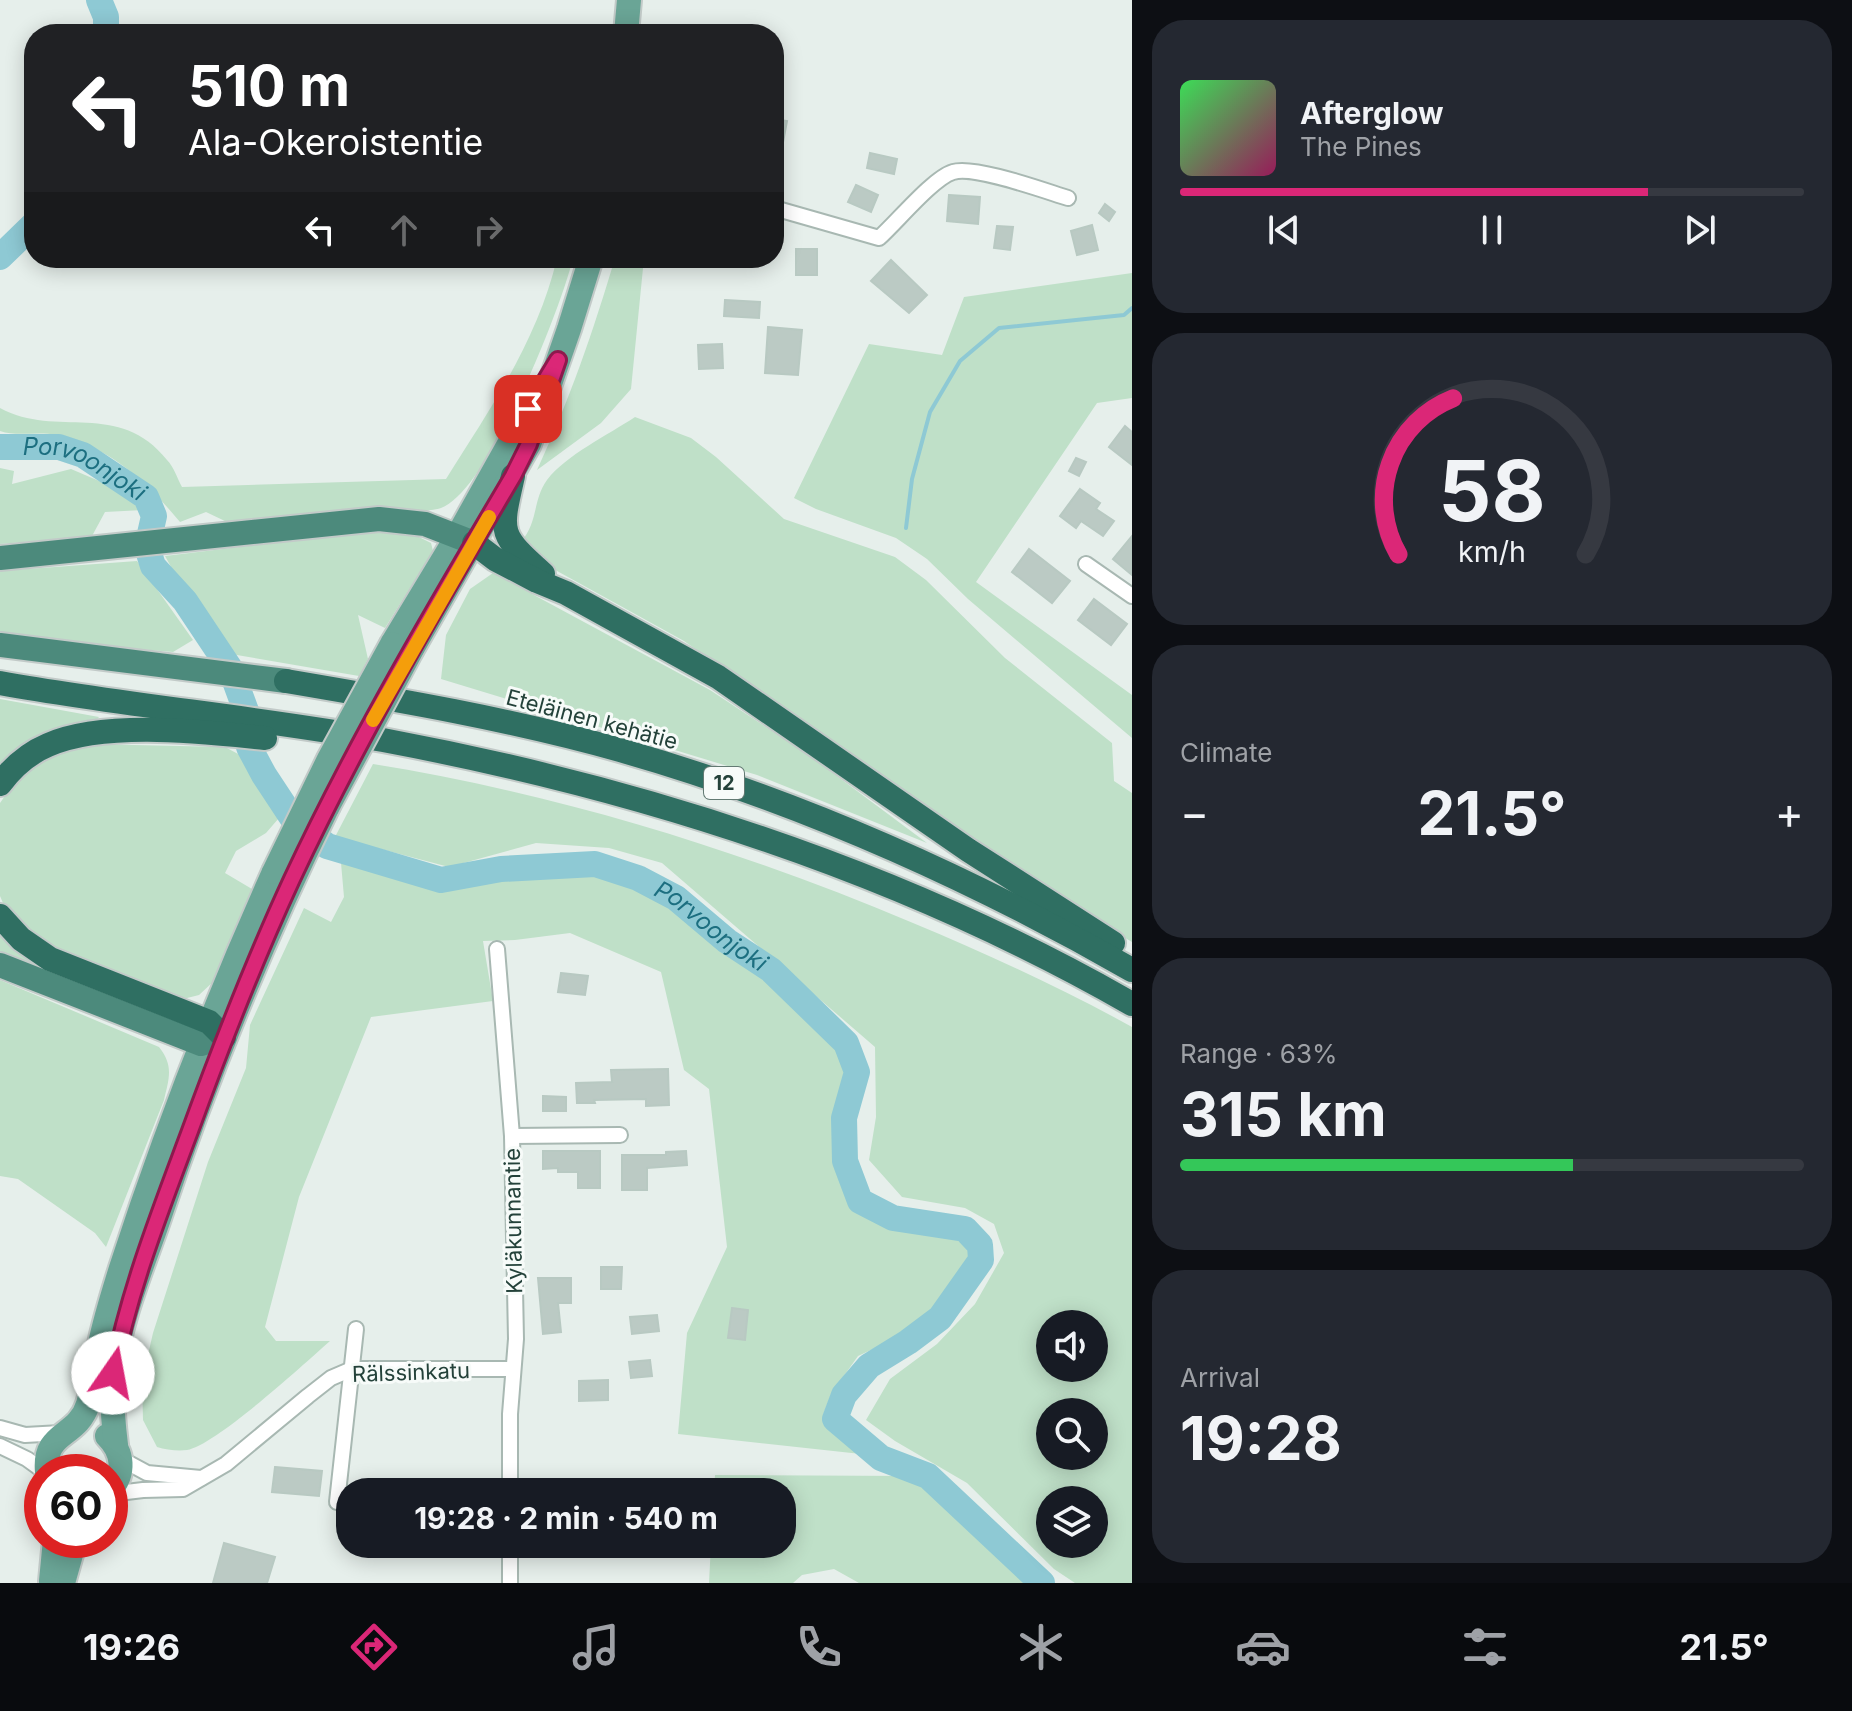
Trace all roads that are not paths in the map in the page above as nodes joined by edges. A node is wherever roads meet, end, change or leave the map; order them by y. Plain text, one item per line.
1 (629, 0) edge
2 (627, 24) edge
3 (1068, 198) dead end
4 (784, 211) edge
5 (588, 268) edge
6 (558, 360) junction
7 (513, 476) junction
8 (466, 539) junction
9 (0, 558) edge
10 (1086, 564) dead end
11 (566, 593) junction
12 (1132, 596) edge
13 (0, 645) edge
14 (0, 683) edge
15 (203, 723) junction
16 (0, 784) edge
17 (0, 916) edge
18 (497, 949) dead end
19 (1132, 956) edge
20 (0, 965) edge
21 (1132, 970) edge
22 (1132, 1004) edge
23 (211, 1034) junction
24 (620, 1135) dead end
25 (512, 1136) junction
26 (356, 1329) dead end
27 (352, 1369) junction
28 (512, 1369) junction
29 (0, 1428) edge
30 (70, 1430) junction
31 (0, 1446) edge
32 (118, 1452) junction
33 (48, 1454) edge
34 (24, 1458) edge
35 (201, 1478) junction
36 (340, 1478) edge
37 (510, 1478) edge
38 (128, 1491) edge
39 (53, 1558) edge
40 (70, 1558) edge
41 (510, 1558) edge
42 (51, 1583) edge
43 (63, 1583) edge
44 (510, 1583) edge

1 - 2 main road
3 - 4 street
5 - 6 main road
6 - 7 main road
6 - 8 main road
7 - 8 main road
7 - 11 highway
8 - 9 highway
8 - 11 highway
8 - 23 main road, bridge
10 - 12 street
11 - 19 highway
13 - 21 highway, Eteläinen kehätie / 12
14 - 15 highway, 12
15 - 16 highway
15 - 22 highway, 12
17 - 23 highway
18 - 25 street, Kyläkunnantie
20 - 23 highway
23 - 30 main road
23 - 32 main road
24 - 25 street
25 - 28 street, Kyläkunnantie
26 - 27 street
27 - 28 street, Rälssinkatu
27 - 35 street, Rälssinkatu
27 - 36 street
28 - 37 street, Kyläkunnantie
29 - 30 street
30 - 32 main road
30 - 33 main road
31 - 34 street
32 - 35 street
35 - 38 street, Rälssinkatu
39 - 42 main road
40 - 43 main road
41 - 44 street

